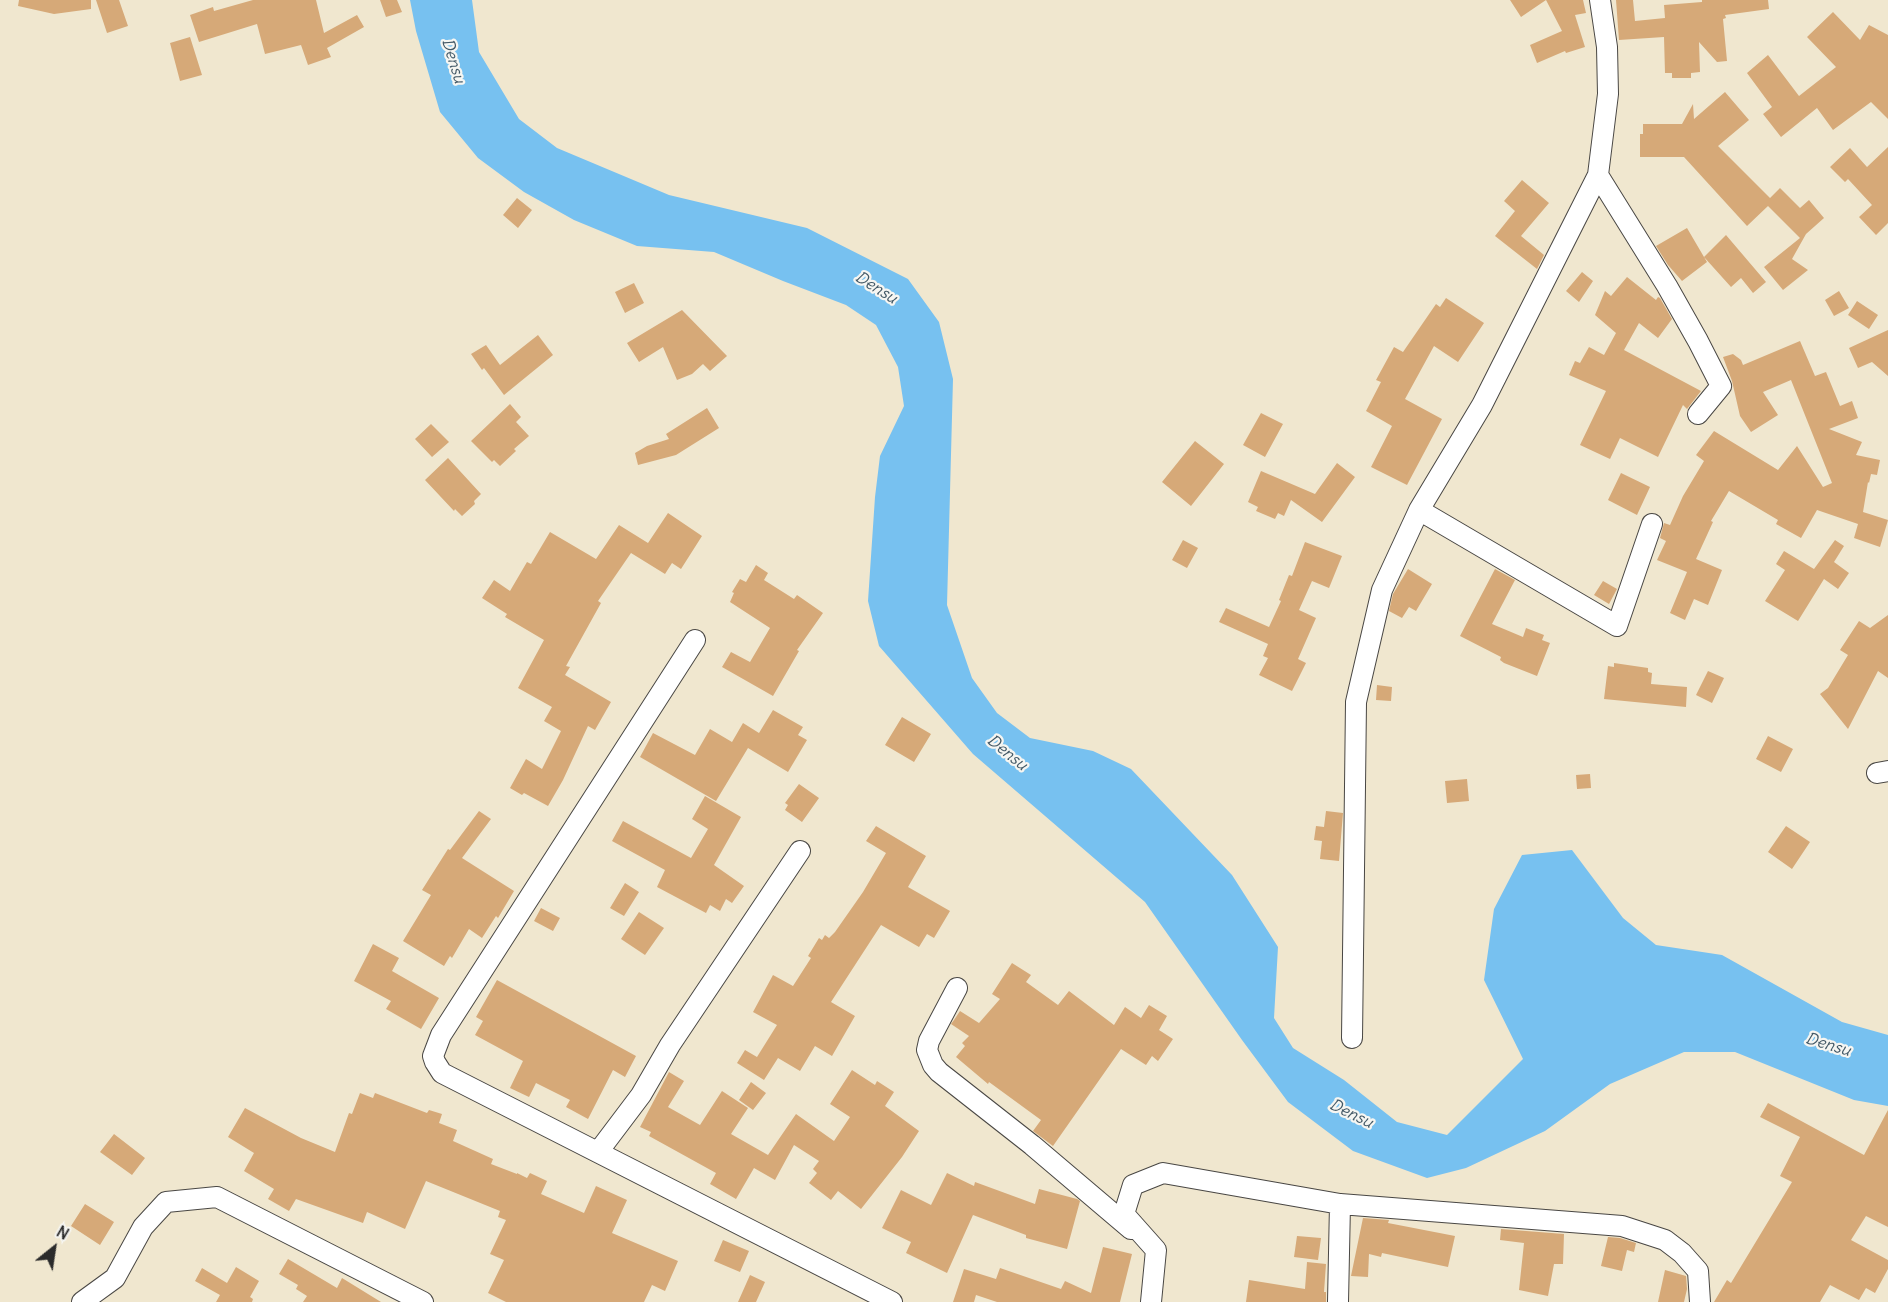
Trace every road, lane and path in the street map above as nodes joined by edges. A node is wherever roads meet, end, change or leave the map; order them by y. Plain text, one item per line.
1 (1600, 0) edge
2 (1598, 176) junction
3 (1698, 414) dead end
4 (1419, 510) junction
5 (1652, 525) dead end
6 (695, 640) dead end
7 (800, 851) dead end
8 (957, 988) dead end
9 (1352, 1038) dead end
10 (598, 1152) junction
11 (1340, 1204) junction
12 (1156, 1250) junction
13 (82, 1302) edge
14 (423, 1302) edge
15 (892, 1302) edge
16 (1151, 1302) edge
17 (1338, 1302) edge
18 (1700, 1302) edge

1 - 2 street
2 - 3 street
2 - 4 street
4 - 5 street
4 - 9 street
6 - 10 street
7 - 10 street
8 - 12 street
10 - 15 street
11 - 12 street
11 - 17 street
11 - 18 street
12 - 16 street
13 - 14 street

